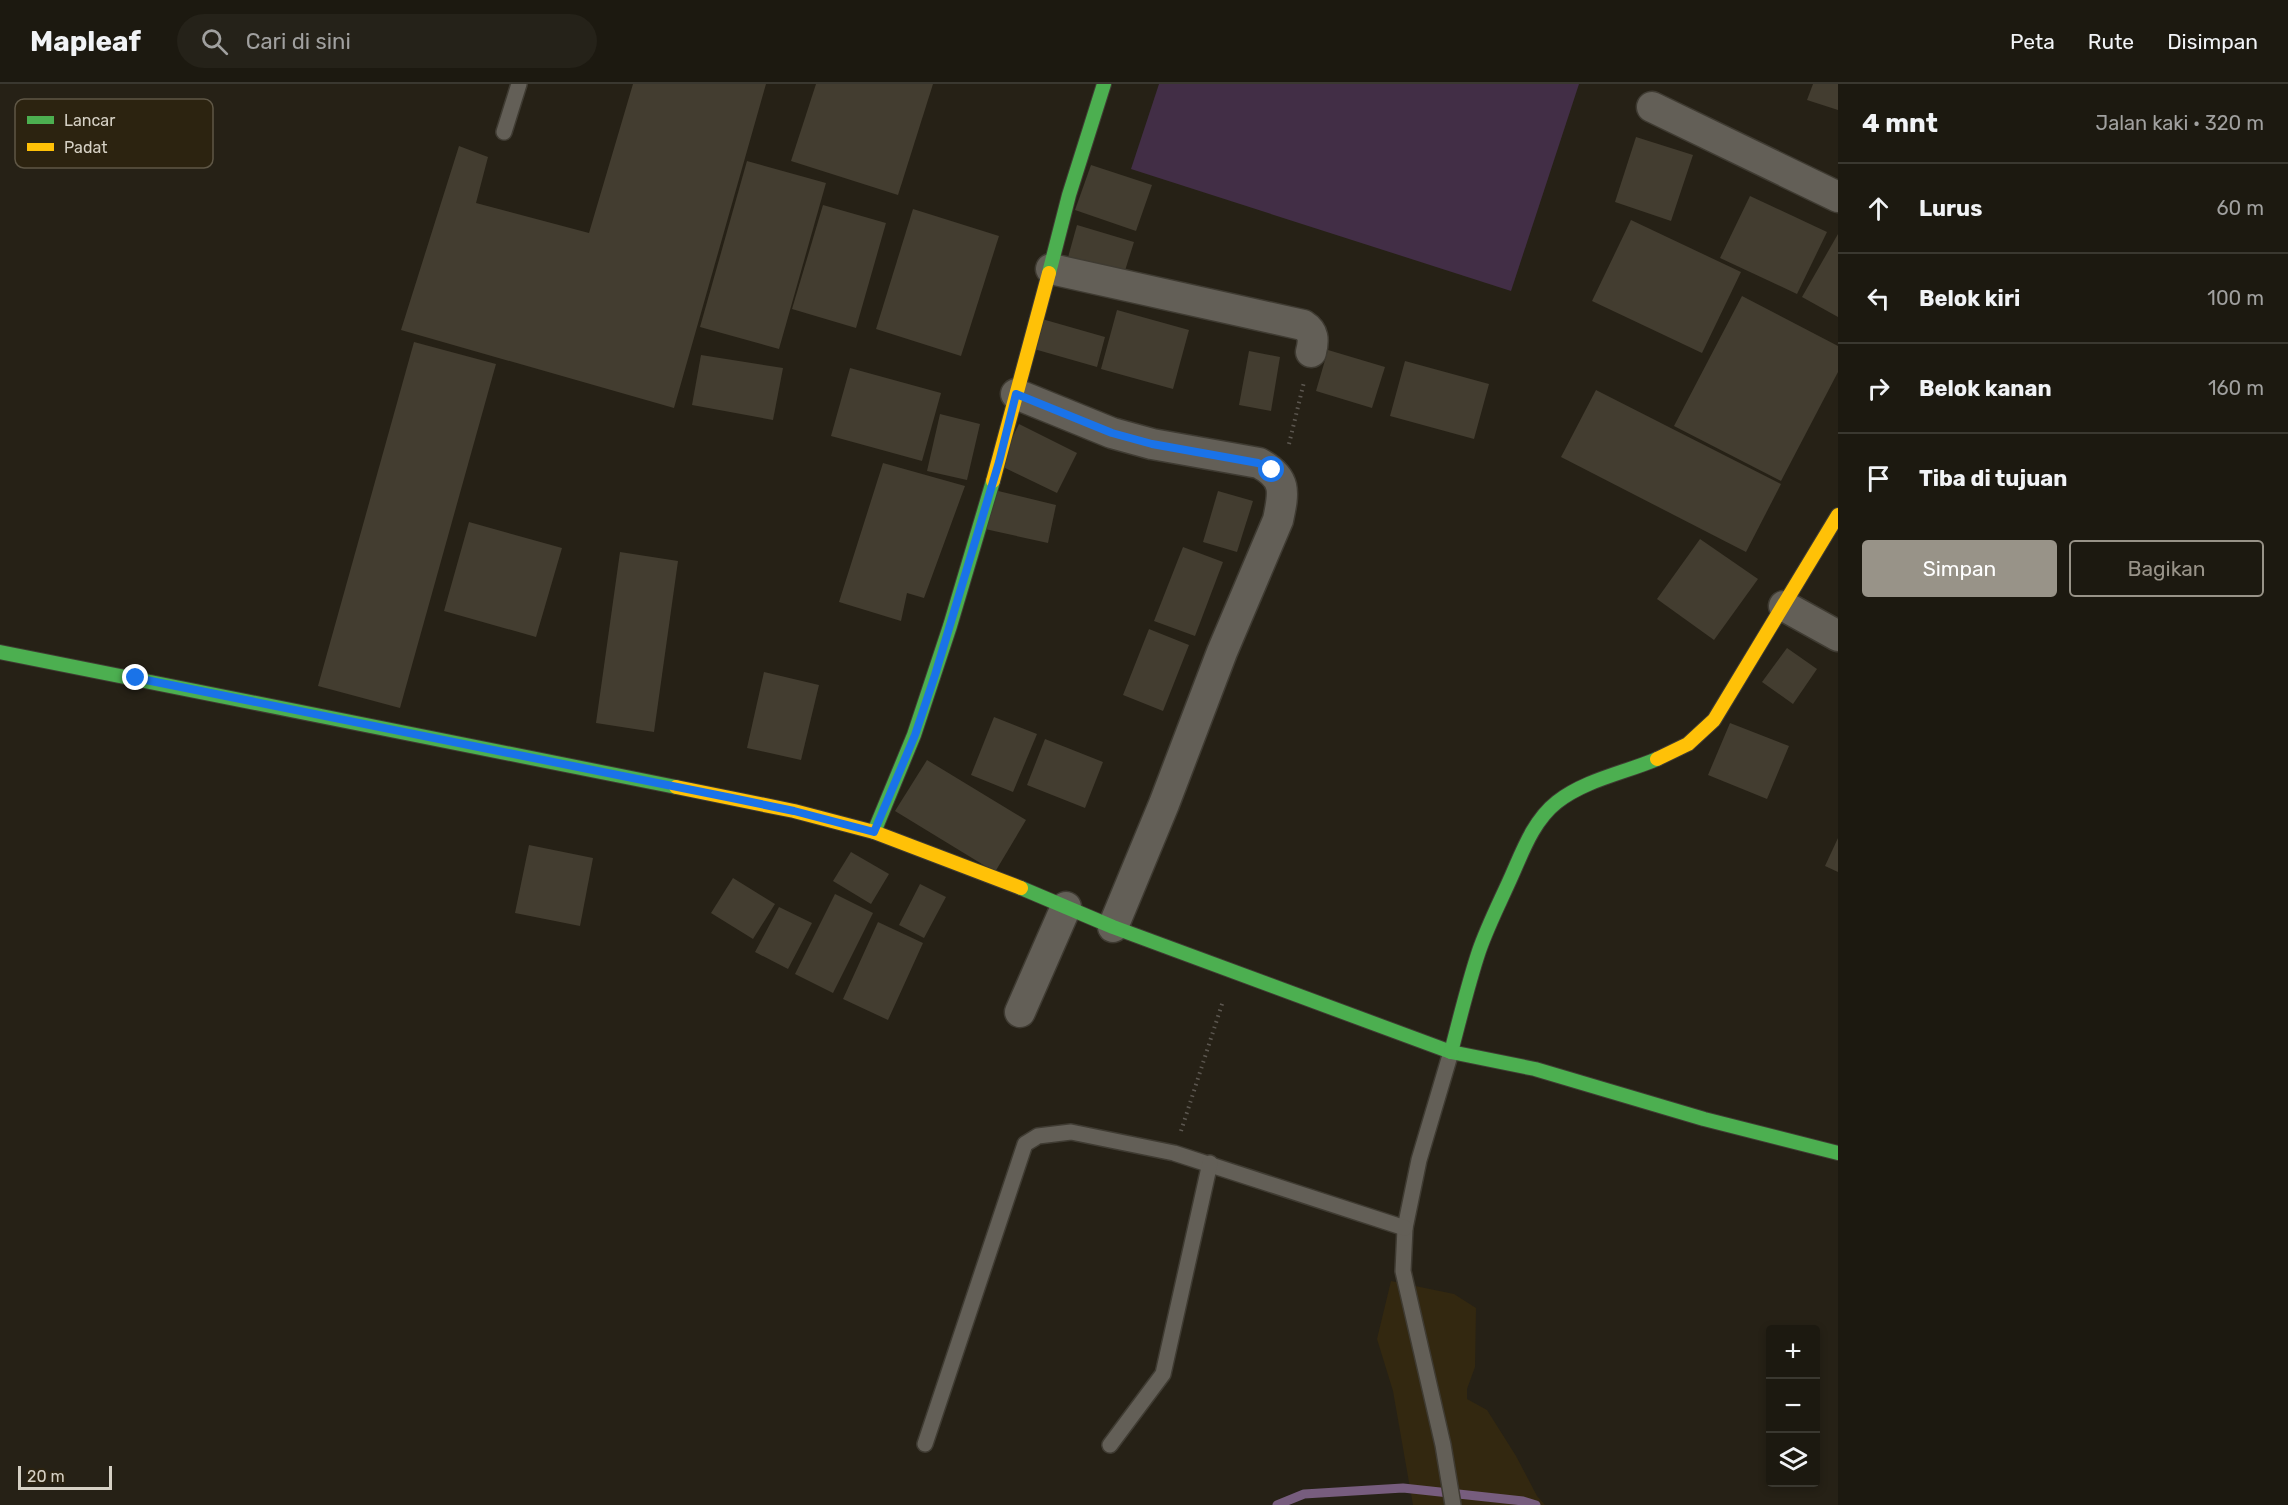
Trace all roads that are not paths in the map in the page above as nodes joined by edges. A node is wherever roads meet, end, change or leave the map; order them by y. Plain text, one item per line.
1 (519, 84) edge
2 (1104, 84) edge
3 (1652, 107) dead end
4 (504, 132) dead end
5 (1838, 197) edge
6 (1051, 268) junction
7 (1311, 352) road end
8 (1016, 394) junction
9 (1838, 515) edge
10 (1784, 606) junction
11 (1838, 636) edge
12 (0, 652) edge
13 (874, 832) junction
14 (1066, 907) junction
15 (1113, 927) junction
16 (1020, 1012) dead end
17 (1451, 1052) junction
18 (1838, 1153) edge
19 (1210, 1163) junction
20 (1405, 1228) junction
21 (925, 1444) dead end
22 (1110, 1445) dead end
23 (1453, 1505) edge

1 - 4 lane
2 - 6 street
3 - 5 street
6 - 7 street
6 - 8 street
8 - 13 street
8 - 15 street
9 - 10 street
10 - 11 street
10 - 17 street
12 - 13 street
13 - 14 street
14 - 15 street
14 - 16 street
15 - 17 street
17 - 18 street
17 - 20 lane
19 - 20 lane
19 - 21 lane
19 - 22 lane
20 - 23 lane

